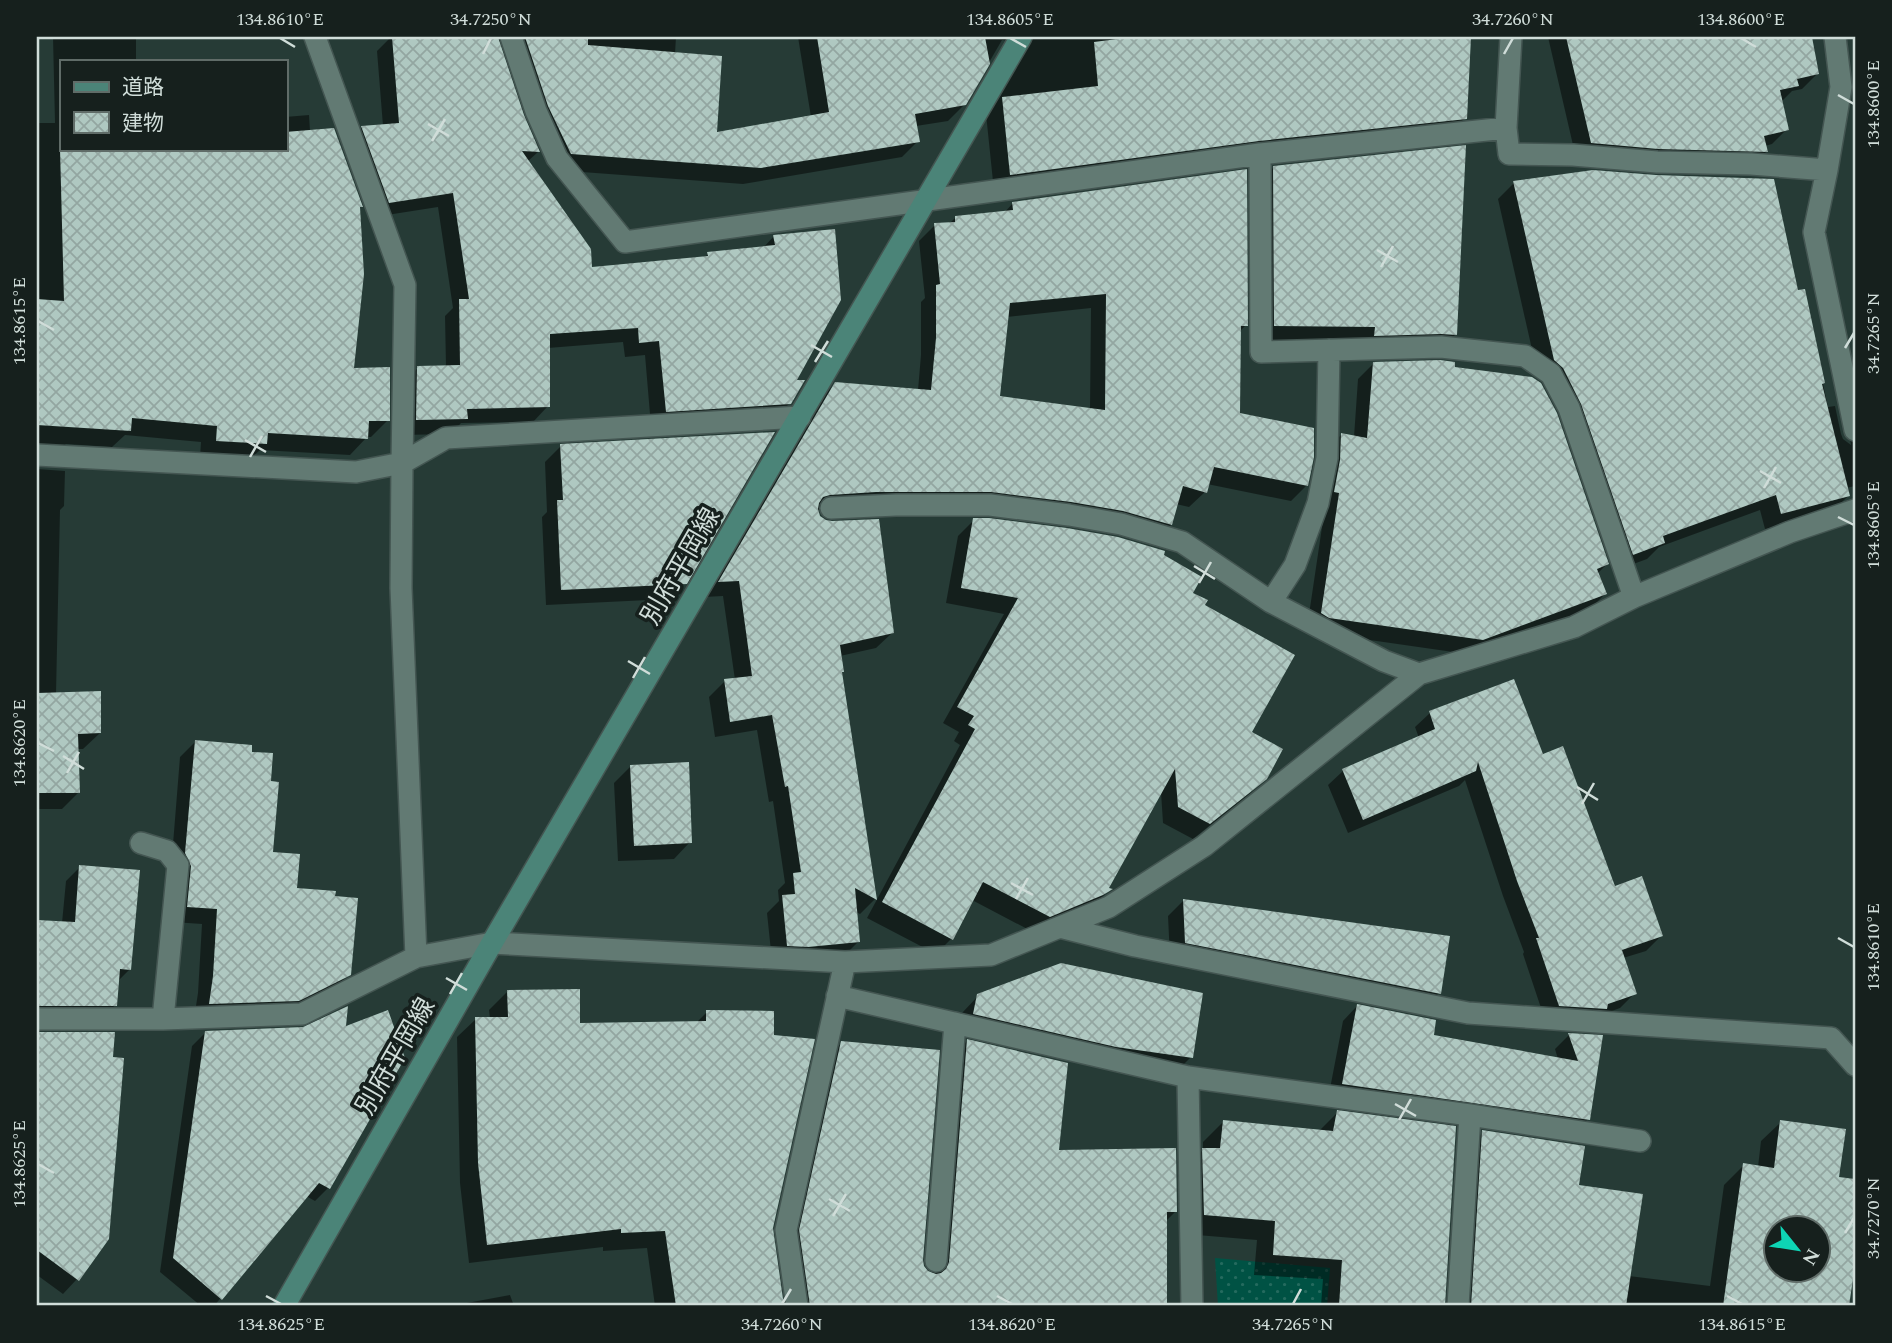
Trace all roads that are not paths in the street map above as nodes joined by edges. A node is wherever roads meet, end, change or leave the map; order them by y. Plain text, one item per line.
1 (314, 37) edge
2 (511, 37) edge
3 (1021, 37) edge
4 (1511, 37) edge
5 (1835, 37) edge
6 (1848, 85) edge
7 (1506, 128) junction
8 (1260, 154) junction
9 (1827, 170) junction
10 (927, 199) junction
11 (1329, 350) junction
12 (1850, 381) edge
13 (800, 417) junction
14 (1855, 430) edge
15 (37, 455) edge
16 (402, 463) junction
17 (831, 508) dead end
18 (1855, 510) edge
19 (1634, 597) junction
20 (1271, 602) junction
21 (1419, 674) junction
22 (141, 843) dead end
23 (1060, 927) junction
24 (492, 943) junction
25 (416, 957) junction
26 (845, 962) junction
27 (837, 996) junction
28 (37, 1019) edge
29 (163, 1019) junction
30 (955, 1023) junction
31 (1855, 1065) edge
32 (1188, 1077) junction
33 (1470, 1115) junction
34 (1640, 1141) dead end
35 (936, 1261) dead end
36 (284, 1306) edge
37 (797, 1306) edge
38 (1192, 1306) edge
39 (1458, 1306) edge

1 - 16 street
2 - 10 street
3 - 10 main road, 別府平岡線
4 - 7 street
5 - 6 street
6 - 9 street
7 - 8 street
7 - 9 street
8 - 10 street
8 - 11 street
9 - 12 street
10 - 13 main road, 別府平岡線
11 - 19 street
11 - 20 street
12 - 14 street
13 - 16 street
13 - 24 main road, 別府平岡線
15 - 16 street
16 - 25 street
17 - 20 street
18 - 19 street
19 - 21 street
20 - 21 street
21 - 23 street
22 - 29 street
23 - 26 street
23 - 31 street
24 - 25 street
24 - 26 street
24 - 36 main road, 別府平岡線
25 - 29 street
26 - 27 street
27 - 30 street
27 - 37 street
28 - 29 street
30 - 32 street
30 - 35 street
32 - 33 street
32 - 38 street
33 - 34 street
33 - 39 street

